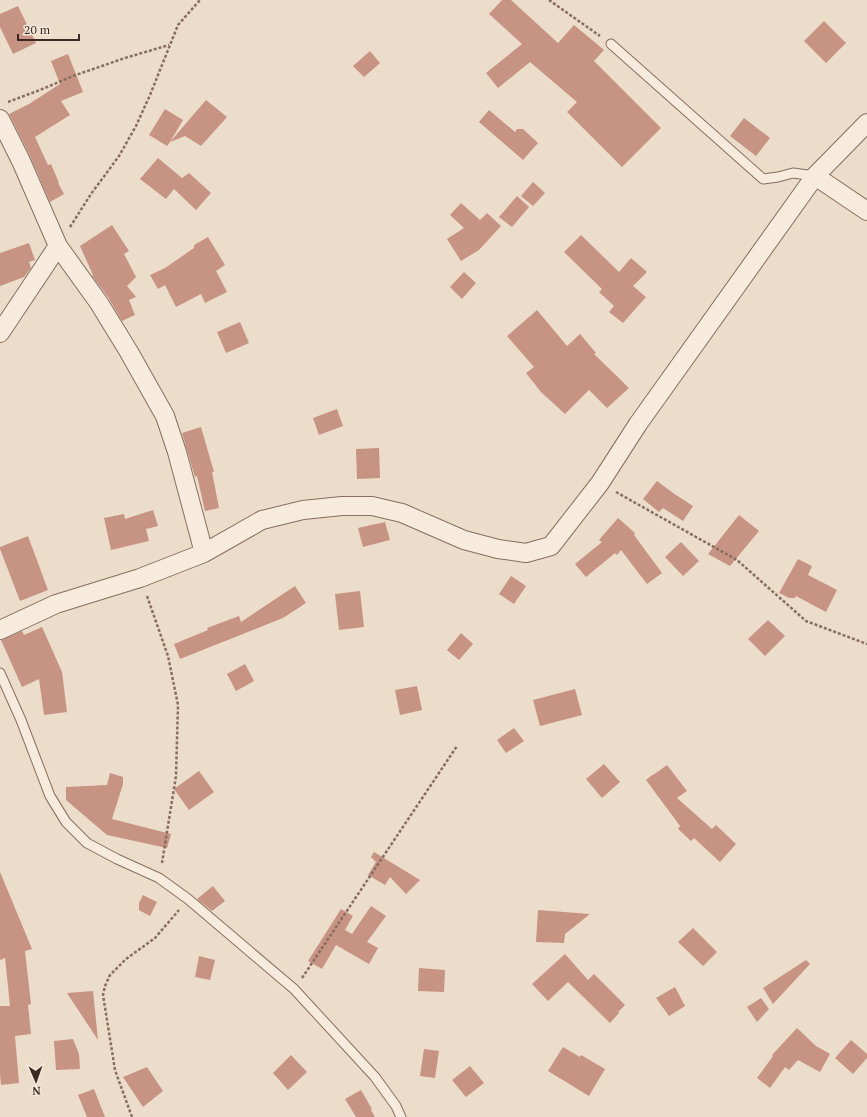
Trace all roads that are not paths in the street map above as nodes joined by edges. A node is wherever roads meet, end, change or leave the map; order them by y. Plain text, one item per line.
1 (611, 44) road end
2 (3, 111) edge
3 (867, 123) edge
4 (815, 176) junction
5 (867, 211) edge
6 (58, 246) junction
7 (0, 333) edge
8 (204, 553) junction
9 (0, 630) edge
10 (0, 673) edge
11 (401, 1117) edge

1 - 4 lane
2 - 6 street
3 - 4 street
4 - 5 street
4 - 8 street
6 - 7 street
6 - 8 street
8 - 9 street
10 - 11 lane

